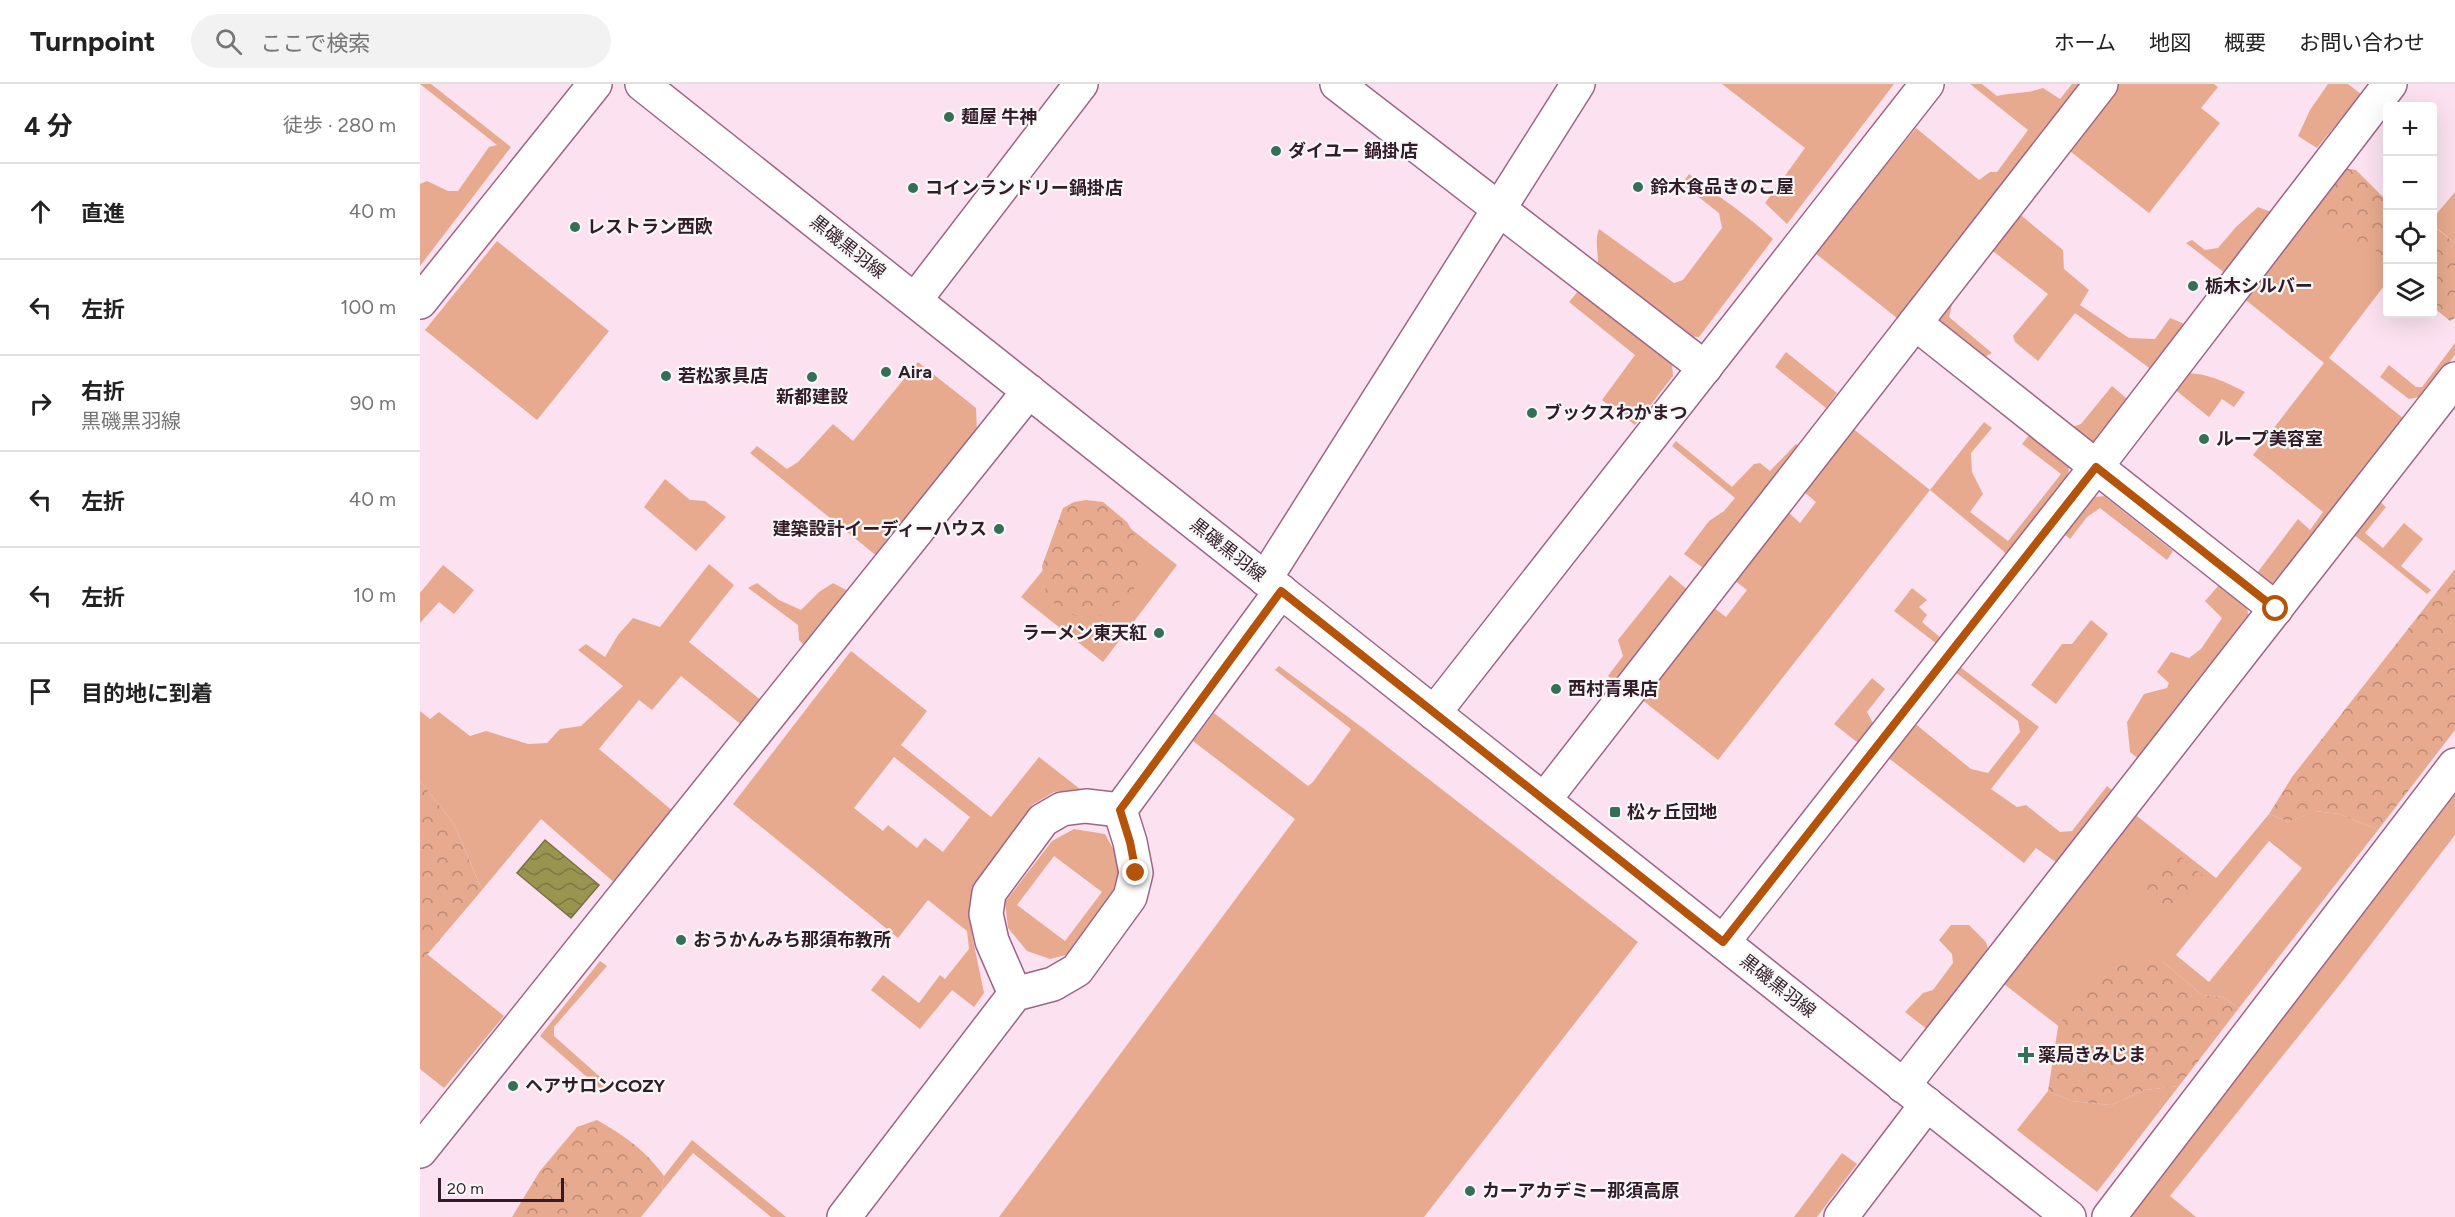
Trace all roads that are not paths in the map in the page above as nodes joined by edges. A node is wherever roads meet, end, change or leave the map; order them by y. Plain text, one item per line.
1 (595, 84) edge
2 (1081, 84) edge
3 (1337, 84) edge
4 (1578, 84) edge
5 (1927, 84) edge
6 (2102, 84) edge
7 (2390, 84) edge
8 (655, 88) edge
9 (1500, 210) junction
10 (915, 300) junction
11 (420, 302) edge
12 (1915, 323) junction
13 (1705, 368) junction
14 (2455, 379) edge
15 (1029, 391) junction
16 (2096, 467) junction
17 (1273, 585) junction
18 (2276, 609) junction
19 (1434, 713) junction
20 (2455, 765) edge
21 (1544, 800) junction
22 (1120, 810) junction
23 (1723, 942) junction
24 (1016, 994) junction
25 (1915, 1095) junction
26 (420, 1151) edge
27 (844, 1217) edge
28 (1840, 1217) edge
29 (2069, 1217) edge
30 (2109, 1217) edge

1 - 11 street
2 - 10 street
3 - 9 street
4 - 9 street
5 - 13 street
6 - 12 street
7 - 16 street
8 - 10 street, 黒磯黒羽線
9 - 13 street
9 - 17 street
10 - 15 street, 黒磯黒羽線
12 - 16 street
12 - 21 street
13 - 19 street
14 - 18 street
15 - 17 street, 黒磯黒羽線
15 - 26 street
16 - 18 street
16 - 23 street
17 - 19 street, 黒磯黒羽線
17 - 22 street
18 - 25 street
19 - 21 street, 黒磯黒羽線
20 - 30 street
21 - 23 street, 黒磯黒羽線
22 - 24 street
22 - 24 street
23 - 25 street, 黒磯黒羽線
24 - 27 street
25 - 28 street
25 - 29 street, 黒磯黒羽線

